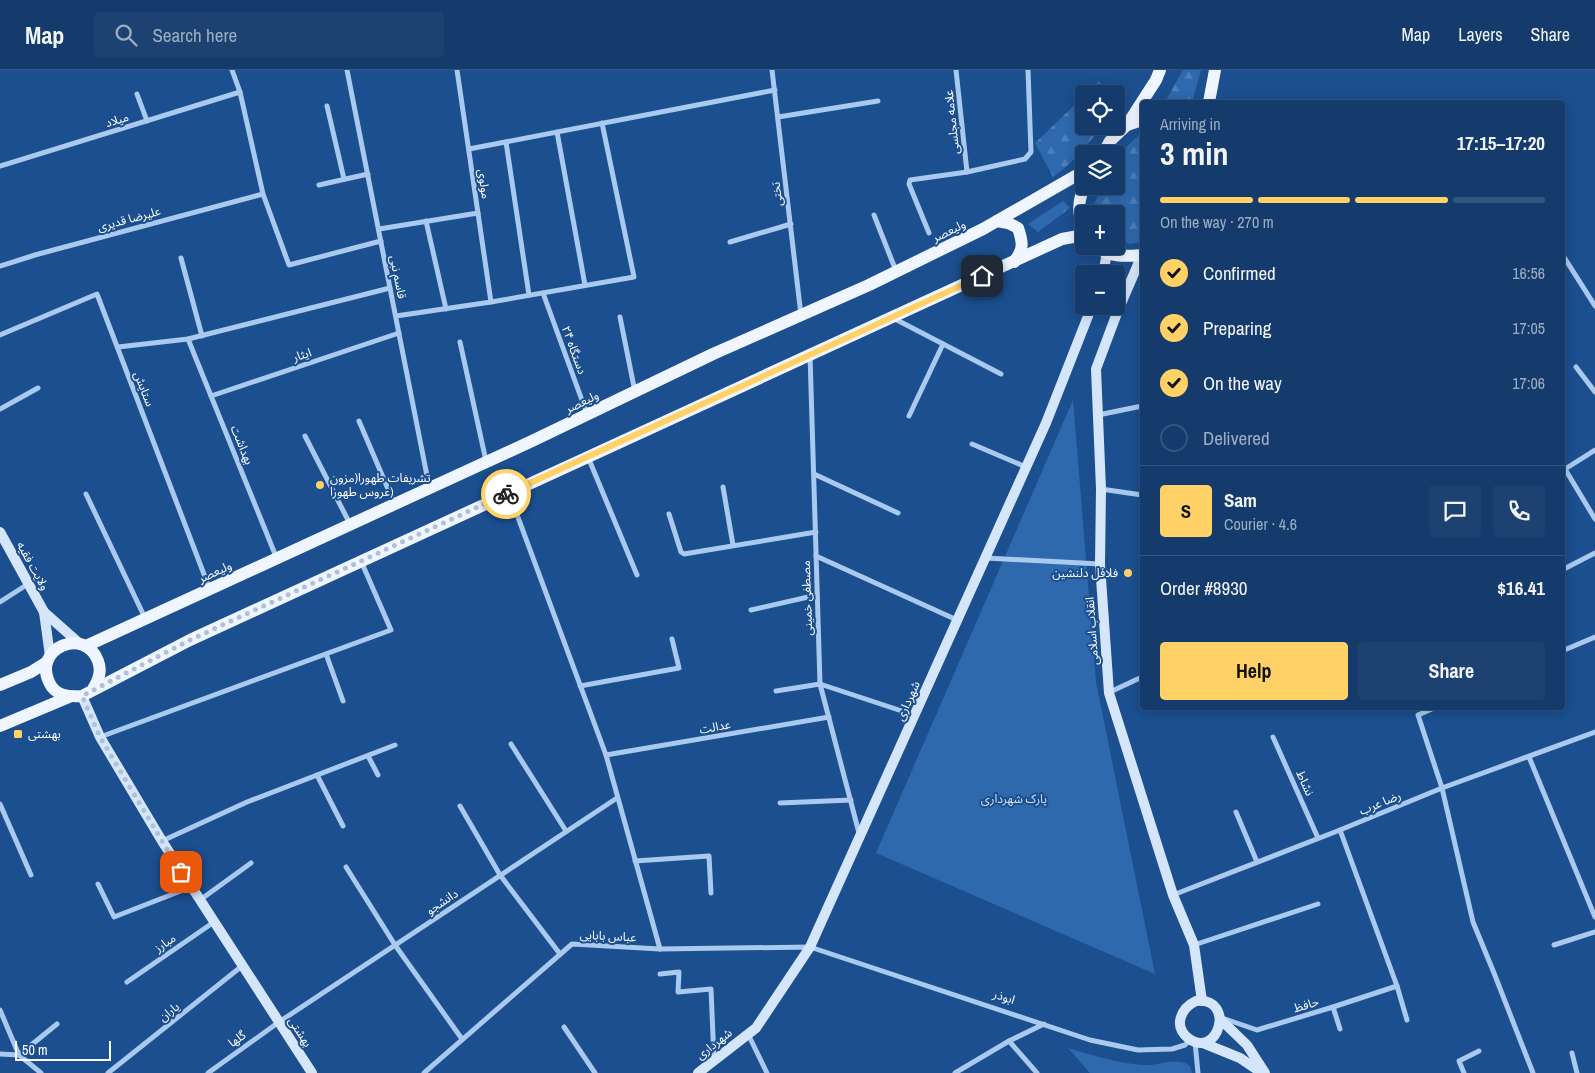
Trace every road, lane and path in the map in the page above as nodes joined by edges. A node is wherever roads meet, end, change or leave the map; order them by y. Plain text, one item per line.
1 (232, 70) edge
2 (347, 70) edge
3 (457, 70) edge
4 (772, 70) edge
5 (956, 70) edge
6 (1028, 70) edge
7 (1160, 70) edge
8 (1215, 70) edge
9 (775, 90) junction
10 (240, 92) junction
11 (137, 94) dead end
12 (1143, 100) edge
13 (1209, 100) edge
14 (878, 101) dead end
15 (1140, 105) edge
16 (326, 106) dead end
17 (778, 117) junction
18 (147, 121) junction
19 (1140, 121) edge
20 (602, 123) junction
21 (1127, 125) junction
22 (557, 132) junction
23 (506, 142) junction
24 (1108, 145) edge
25 (469, 149) junction
26 (0, 166) edge
27 (968, 172) junction
28 (368, 174) junction
29 (1075, 176) edge
30 (344, 179) junction
31 (320, 185) dead end
32 (263, 194) junction
33 (478, 213) junction
34 (874, 216) dead end
35 (426, 221) junction
36 (997, 221) junction
37 (791, 224) junction
38 (379, 229) junction
39 (929, 233) dead end
40 (1075, 237) edge
41 (381, 241) junction
42 (730, 242) dead end
43 (1117, 255) edge
44 (1140, 255) edge
45 (180, 258) dead end
46 (1565, 259) edge
47 (1140, 260) edge
48 (1014, 262) junction
49 (0, 266) edge
50 (896, 272) junction
51 (585, 285) junction
52 (390, 288) junction
53 (543, 293) junction
54 (529, 295) junction
55 (491, 302) junction
56 (1595, 306) edge
57 (446, 309) junction
58 (802, 315) junction
59 (1088, 315) edge
60 (396, 316) junction
61 (620, 317) dead end
62 (891, 317) junction
63 (399, 333) junction
64 (0, 335) edge
65 (202, 336) junction
66 (188, 339) junction
67 (460, 342) dead end
68 (943, 344) junction
69 (118, 348) junction
70 (810, 354) junction
71 (1576, 367) dead end
72 (1001, 374) dead end
73 (38, 388) dead end
74 (635, 392) junction
75 (1595, 392) edge
76 (211, 396) junction
77 (1140, 406) edge
78 (0, 408) edge
79 (587, 415) junction
80 (1098, 415) junction
81 (909, 416) dead end
82 (359, 421) dead end
83 (305, 436) dead end
84 (972, 444) dead end
85 (1595, 450) edge
86 (588, 456) junction
87 (486, 462) junction
88 (1565, 467) edge
89 (1026, 468) junction
90 (1565, 470) edge
91 (814, 474) junction
92 (723, 487) dead end
93 (430, 488) junction
94 (1101, 489) junction
95 (508, 493) junction
96 (86, 494) dead end
97 (1140, 495) edge
98 (395, 505) junction
99 (898, 513) dead end
100 (669, 514) dead end
101 (1595, 519) edge
102 (350, 525) junction
103 (0, 532) edge
104 (816, 532) junction
105 (733, 545) junction
106 (1595, 553) edge
107 (816, 556) junction
108 (986, 558) junction
109 (277, 559) junction
110 (361, 561) junction
111 (1100, 564) junction
112 (1565, 568) edge
113 (637, 575) dead end
114 (29, 584) junction
115 (210, 590) junction
116 (817, 595) junction
117 (0, 602) edge
118 (751, 610) dead end
119 (44, 612) junction
120 (146, 619) junction
121 (958, 620) junction
122 (1595, 637) edge
123 (672, 639) dead end
124 (83, 645) junction
125 (1565, 650) edge
126 (326, 654) junction
127 (48, 659) junction
128 (1140, 678) edge
129 (820, 684) junction
130 (0, 685) edge
131 (580, 686) junction
132 (776, 691) dead end
133 (1109, 692) junction
134 (81, 694) junction
135 (344, 701) dead end
136 (1429, 710) edge
137 (915, 715) junction
138 (828, 717) junction
139 (0, 726) edge
140 (1595, 732) edge
141 (1272, 736) dead end
142 (100, 737) junction
143 (511, 744) dead end
144 (395, 746) dead end
145 (368, 756) junction
146 (606, 756) junction
147 (1529, 757) junction
148 (317, 775) junction
149 (378, 775) dead end
150 (1442, 788) junction
151 (617, 798) junction
152 (851, 800) junction
153 (780, 803) dead end
154 (0, 804) edge
155 (460, 806) dead end
156 (1236, 812) dead end
157 (343, 826) dead end
158 (1340, 830) junction
159 (566, 831) junction
160 (860, 836) junction
161 (1318, 838) junction
162 (162, 841) junction
163 (635, 861) junction
164 (1257, 862) junction
165 (251, 863) dead end
166 (346, 867) dead end
167 (32, 875) dead end
168 (500, 876) junction
169 (98, 884) dead end
170 (191, 887) junction
171 (711, 892) dead end
172 (1173, 894) junction
173 (200, 900) junction
174 (1318, 904) dead end
175 (1595, 917) edge
176 (214, 922) junction
177 (1595, 932) edge
178 (395, 945) junction
179 (1194, 945) junction
180 (1554, 945) dead end
181 (810, 947) junction
182 (660, 949) junction
183 (560, 954) junction
184 (242, 966) junction
185 (660, 974) dead end
186 (127, 982) dead end
187 (1398, 986) junction
188 (1202, 1001) junction
189 (1333, 1007) junction
190 (0, 1010) edge
191 (1220, 1018) junction
192 (1407, 1020) dead end
193 (278, 1022) junction
194 (57, 1024) dead end
195 (1045, 1024) junction
196 (564, 1027) dead end
197 (1340, 1029) dead end
198 (748, 1034) junction
199 (462, 1040) junction
200 (1009, 1041) junction
201 (1196, 1044) junction
202 (1479, 1051) dead end
203 (0, 1054) edge
204 (1572, 1054) dead end
205 (19, 1055) junction
206 (714, 1060) junction
207 (41, 1073) edge
208 (108, 1073) edge
209 (208, 1073) edge
210 (312, 1073) edge
211 (424, 1073) edge
212 (595, 1073) edge
213 (698, 1073) edge
214 (767, 1073) edge
215 (955, 1073) edge
216 (1037, 1073) edge
217 (1198, 1073) edge
218 (1264, 1073) edge
219 (1464, 1073) edge
220 (1533, 1073) edge
221 (1577, 1073) edge

1 - 10 street
2 - 28 street, قاسم نبی
3 - 25 street, مولوی
4 - 9 street, تختی
5 - 27 street, علامه مجلسی
6 - 27 street
7 - 12 main road
8 - 13 main road
9 - 17 street, تختی
9 - 20 street
10 - 18 street, میلاد
10 - 32 street
11 - 18 street
14 - 17 street
15 - 21 main road
16 - 30 street
17 - 37 street, تختی
18 - 26 street, میلاد
19 - 21 main road
20 - 22 street
20 - 51 street
21 - 24 main road
22 - 23 street
22 - 51 street
23 - 25 street
23 - 54 street
25 - 33 street, مولوی
27 - 39 street
28 - 30 street
28 - 38 street, قاسم نبی
29 - 36 main road, ولیعصر
30 - 31 street
32 - 41 street
32 - 49 street, علیرضا قدیری
33 - 35 street
33 - 55 street, مولوی
34 - 50 street
35 - 38 street
35 - 57 street
36 - 48 main road
36 - 50 main road, ولیعصر
37 - 42 street
37 - 58 street, تختی
38 - 41 street, قاسم نبی
40 - 48 main road
41 - 52 street, قاسم نبی
43 - 44 main road
45 - 65 street
46 - 56 street
47 - 80 main road, انقلاب اسلامی
48 - 62 main road
50 - 58 main road, ولیعصر
51 - 53 street
52 - 60 street, قاسم نبی
52 - 65 street
53 - 54 street
53 - 79 street, ۲۴ دستگاه
54 - 55 street
55 - 57 street
57 - 60 street
58 - 74 main road, ولیعصر
59 - 89 main road, شهرداری
60 - 63 street, قاسم نبی
61 - 74 street
62 - 68 street
62 - 70 main road
63 - 76 street, ایثار
63 - 93 street, قاسم نبی
64 - 69 street, ستایش
65 - 66 street
66 - 69 street
66 - 76 street, بهداشت
67 - 87 street
68 - 72 street
68 - 81 street
69 - 115 street, ستایش
70 - 86 main road
70 - 91 street, مصطفی خمینی
71 - 75 street
73 - 78 street
74 - 79 main road, ولیعصر
76 - 109 street, بهداشت
77 - 80 street
79 - 87 main road, ولیعصر
80 - 94 main road, انقلاب اسلامی
82 - 98 street
83 - 102 street
84 - 89 street
85 - 88 street
86 - 95 main road
86 - 113 street
87 - 93 main road, ولیعصر
89 - 108 main road, شهرداری
90 - 101 street
91 - 99 street
91 - 104 street, مصطفی خمینی
92 - 105 street
93 - 98 main road, ولیعصر
94 - 97 street
94 - 111 main road, انقلاب اسلامی
95 - 110 main road
95 - 131 street
96 - 120 street
98 - 102 main road, ولیعصر
100 - 105 street
102 - 109 main road, ولیعصر
103 - 114 main road, ولایت فقیه
104 - 105 street
104 - 107 street, مصطفی خمینی
106 - 112 street
107 - 116 street, مصطفی خمینی
107 - 121 street
108 - 111 street
108 - 121 main road, شهرداری
109 - 115 main road, ولیعصر
110 - 126 street
110 - 134 main road
111 - 133 main road, انقلاب اسلامی
114 - 117 street
114 - 119 main road, ولایت فقیه
115 - 120 main road, ولیعصر
116 - 118 street
116 - 129 street, مصطفی خمینی
119 - 124 main road, ولایت فقیه
119 - 127 main road, ولایت فقیه
120 - 124 main road, ولیعصر
121 - 137 main road, شهرداری
122 - 125 street
123 - 131 street
124 - 127 main road
124 - 134 main road
126 - 135 street
126 - 142 street
127 - 130 main road
127 - 134 main road
128 - 133 street
129 - 132 street
129 - 137 street
129 - 138 street, مصطفی خمینی
131 - 146 street
133 - 172 main road, انقلاب اسلامی
134 - 139 main road
134 - 142 main road, بهشتی
136 - 150 street
137 - 160 main road, شهرداری
138 - 146 street, عدالت
138 - 152 street, مصطفی خمینی
140 - 147 street, رضا عرب
141 - 161 street, نشاط
142 - 162 main road, بهشتی
143 - 159 street
144 - 145 street
145 - 148 street
145 - 149 street
146 - 151 street
147 - 150 street, رضا عرب
147 - 175 street
148 - 157 street
148 - 162 street
150 - 158 street, رضا عرب
150 - 220 street
151 - 159 street, دانشجو
151 - 163 street
152 - 153 street
152 - 160 street, مصطفی خمینی
154 - 167 street
155 - 168 street
156 - 164 street
158 - 161 street, رضا عرب
158 - 187 street
159 - 168 street, دانشجو
160 - 181 main road, شهرداری
161 - 164 street, رضا عرب
162 - 170 main road, بهشتی
163 - 171 street
163 - 182 street
164 - 172 street, رضا عرب
165 - 173 street
166 - 178 street
168 - 178 street, دانشجو
168 - 183 street
169 - 170 street
170 - 173 main road, بهشتی
172 - 179 main road, انقلاب اسلامی
173 - 176 main road, بهشتی
174 - 179 street
176 - 184 main road, بهشتی
176 - 186 street, مبارز
177 - 180 street
178 - 193 street, دانشجو
178 - 199 street
179 - 188 main road, انقلاب اسلامی
181 - 182 street, عباس بابایی
181 - 195 street, ابوذر
181 - 198 main road, شهرداری
182 - 183 street, عباس بابایی
183 - 199 street, عباس بابایی
184 - 193 main road, بهشتی
184 - 208 street, یاران
185 - 206 street
187 - 189 street, حافظ
187 - 192 street
188 - 191 main road
188 - 201 main road
189 - 191 street, حافظ
189 - 197 street
190 - 205 street
191 - 201 main road
191 - 218 main road
193 - 209 street, گلها
193 - 210 main road, بهشتی
194 - 205 street
195 - 200 street
195 - 201 street, ابوذر
196 - 212 street
198 - 206 main road, شهرداری
198 - 214 street
199 - 211 street, عباس بابایی
200 - 215 street
200 - 216 street
201 - 217 street
201 - 218 main road
202 - 219 street
203 - 205 street
204 - 221 street
205 - 207 street
206 - 213 main road, شهرداری

